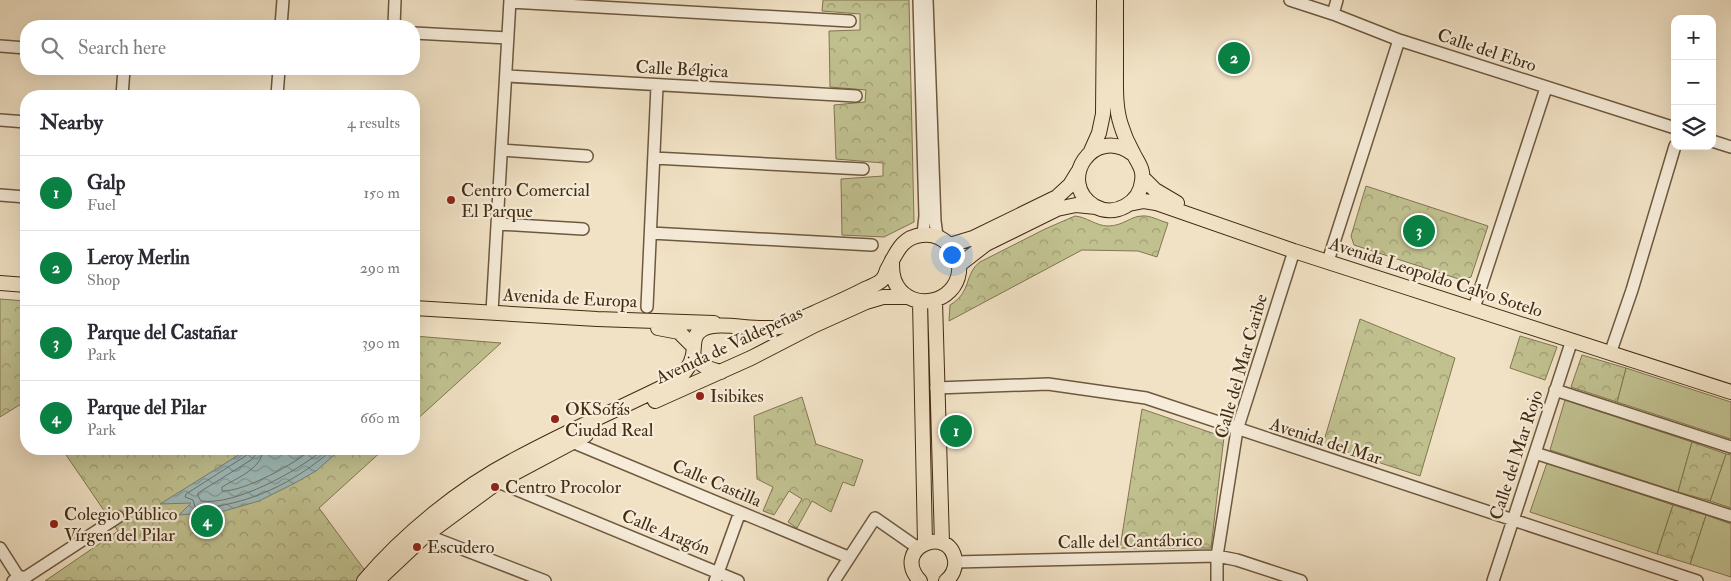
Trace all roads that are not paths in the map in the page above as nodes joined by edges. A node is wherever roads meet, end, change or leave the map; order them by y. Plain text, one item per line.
1 (283, 0) edge
2 (395, 0) edge
3 (919, 0) edge
4 (927, 0) edge
5 (1104, 0) edge
6 (1116, 0) edge
7 (1290, 0) edge
8 (1337, 0) edge
9 (510, 1) edge
10 (1333, 14) junction
11 (282, 20) edge
12 (394, 20) edge
13 (850, 21) dead end
14 (420, 33) edge
15 (508, 38) junction
16 (1399, 40) junction
17 (0, 46) edge
18 (20, 48) edge
19 (124, 75) edge
20 (279, 75) edge
21 (506, 76) junction
22 (657, 86) junction
23 (1546, 88) junction
24 (122, 90) edge
25 (277, 90) edge
26 (856, 96) dead end
27 (0, 120) edge
28 (20, 122) edge
29 (1671, 127) edge
30 (1716, 142) edge
31 (1731, 147) edge
32 (502, 150) junction
33 (1674, 150) edge
34 (1091, 151) junction
35 (1133, 154) junction
36 (587, 156) dead end
37 (654, 158) junction
38 (863, 169) dead end
39 (1078, 172) junction
40 (1143, 178) junction
41 (0, 196) edge
42 (20, 197) edge
43 (1129, 204) junction
44 (1096, 207) junction
45 (498, 224) junction
46 (583, 230) dead end
47 (650, 233) junction
48 (923, 234) junction
49 (937, 236) junction
50 (872, 245) dead end
51 (950, 245) junction
52 (1294, 251) junction
53 (1329, 258) junction
54 (892, 260) junction
55 (959, 265) junction
56 (0, 283) edge
57 (20, 285) edge
58 (0, 292) edge
59 (20, 293) edge
60 (914, 299) junction
61 (935, 301) junction
62 (1475, 305) junction
63 (647, 306) dead end
64 (420, 308) edge
65 (492, 312) junction
66 (420, 315) edge
67 (724, 326) junction
68 (1572, 340) junction
69 (1612, 348) junction
70 (693, 350) junction
71 (721, 372) junction
72 (1731, 386) edge
73 (936, 388) junction
74 (1556, 390) junction
75 (1731, 392) edge
76 (1237, 430) junction
77 (572, 442) junction
78 (1731, 447) edge
79 (1535, 453) junction
80 (498, 482) junction
81 (740, 512) junction
82 (1731, 516) edge
83 (118, 517) dead end
84 (1512, 521) junction
85 (426, 536) junction
86 (942, 543) junction
87 (922, 545) junction
88 (0, 548) edge
89 (1218, 556) junction
90 (848, 557) junction
91 (955, 562) junction
92 (717, 577) edge
93 (18, 580) edge
94 (948, 580) edge
95 (364, 581) edge
96 (379, 581) edge
97 (546, 581) edge
98 (738, 581) edge
99 (834, 581) edge
100 (920, 581) edge
101 (1217, 581) edge
102 (1301, 581) edge
103 (1493, 581) edge
104 (1697, 581) edge

1 - 11 street
2 - 12 street
3 - 48 street
4 - 49 street
5 - 34 main road
6 - 35 main road
7 - 10 street, Calle del Ebro
8 - 10 street
9 - 13 street
9 - 15 street
10 - 16 street, Calle del Ebro
14 - 15 street
15 - 21 street
16 - 23 street, Calle del Ebro
16 - 53 street
17 - 18 street
19 - 24 street
20 - 25 street
21 - 22 street, Calle Bélgica
21 - 32 street
22 - 26 street, Calle Bélgica
22 - 37 street
23 - 29 street, Calle del Ebro
23 - 62 street
27 - 28 street
30 - 31 street
32 - 36 street
32 - 45 street
33 - 69 street
34 - 35 main road
34 - 39 main road
35 - 40 main road
37 - 38 street
37 - 47 street
39 - 44 main road
39 - 51 main road
40 - 43 main road
40 - 53 main road, Avenida Leopoldo Calvo Sotelo
41 - 42 street
43 - 44 main road
43 - 52 main road, Avenida Leopoldo Calvo Sotelo
44 - 55 main road
45 - 46 street
45 - 65 street
47 - 50 street
47 - 63 street
48 - 49 main road
48 - 54 main road
49 - 51 main road
51 - 55 main road
52 - 68 main road, Avenida Leopoldo Calvo Sotelo
52 - 76 street, Calle del Mar Caribe
53 - 62 main road, Avenida Leopoldo Calvo Sotelo
54 - 60 main road
54 - 67 main road, Avenida de Valdepeñas
55 - 61 main road
56 - 57 main road
58 - 59 main road
60 - 61 main road
60 - 71 main road, Avenida de Valdepeñas
60 - 87 main road
61 - 73 main road
62 - 69 main road, Avenida Leopoldo Calvo Sotelo
64 - 65 main road, Avenida de Europa
65 - 67 main road, Avenida de Europa
66 - 70 main road, Avenida de Europa
67 - 70 main road, Avenida de Valdepeñas
68 - 74 street, Calle del Mar Rojo
68 - 75 main road, Avenida Leopoldo Calvo Sotelo
69 - 72 main road, Avenida Leopoldo Calvo Sotelo
70 - 71 main road, Avenida de Europa
70 - 95 main road, Avenida de Valdepeñas
71 - 77 main road, Avenida de Valdepeñas
73 - 76 street, Avenida del Mar
73 - 86 main road
74 - 78 street
74 - 79 street, Calle del Mar Rojo
76 - 84 street, Avenida del Mar
76 - 89 street, Calle del Mar Caribe
77 - 80 main road, Avenida de Valdepeñas
77 - 81 street, Calle Castilla
79 - 82 street
79 - 84 street, Calle del Mar Rojo
80 - 85 main road, Avenida de Valdepeñas
80 - 92 street, Calle Aragón
81 - 90 street, Calle Castilla
81 - 92 street
83 - 93 street
84 - 103 street, Calle del Mar Rojo
84 - 104 street, Avenida del Mar
85 - 96 main road, Avenida de Valdepeñas
85 - 97 street
86 - 87 main road
86 - 91 main road
87 - 90 street
87 - 100 main road
88 - 93 street
89 - 91 street, Calle del Cantábrico
89 - 101 street, Calle del Mar Caribe
89 - 102 street, Calle del Cantábrico
90 - 99 street
91 - 94 main road
92 - 98 street, Calle Aragón

